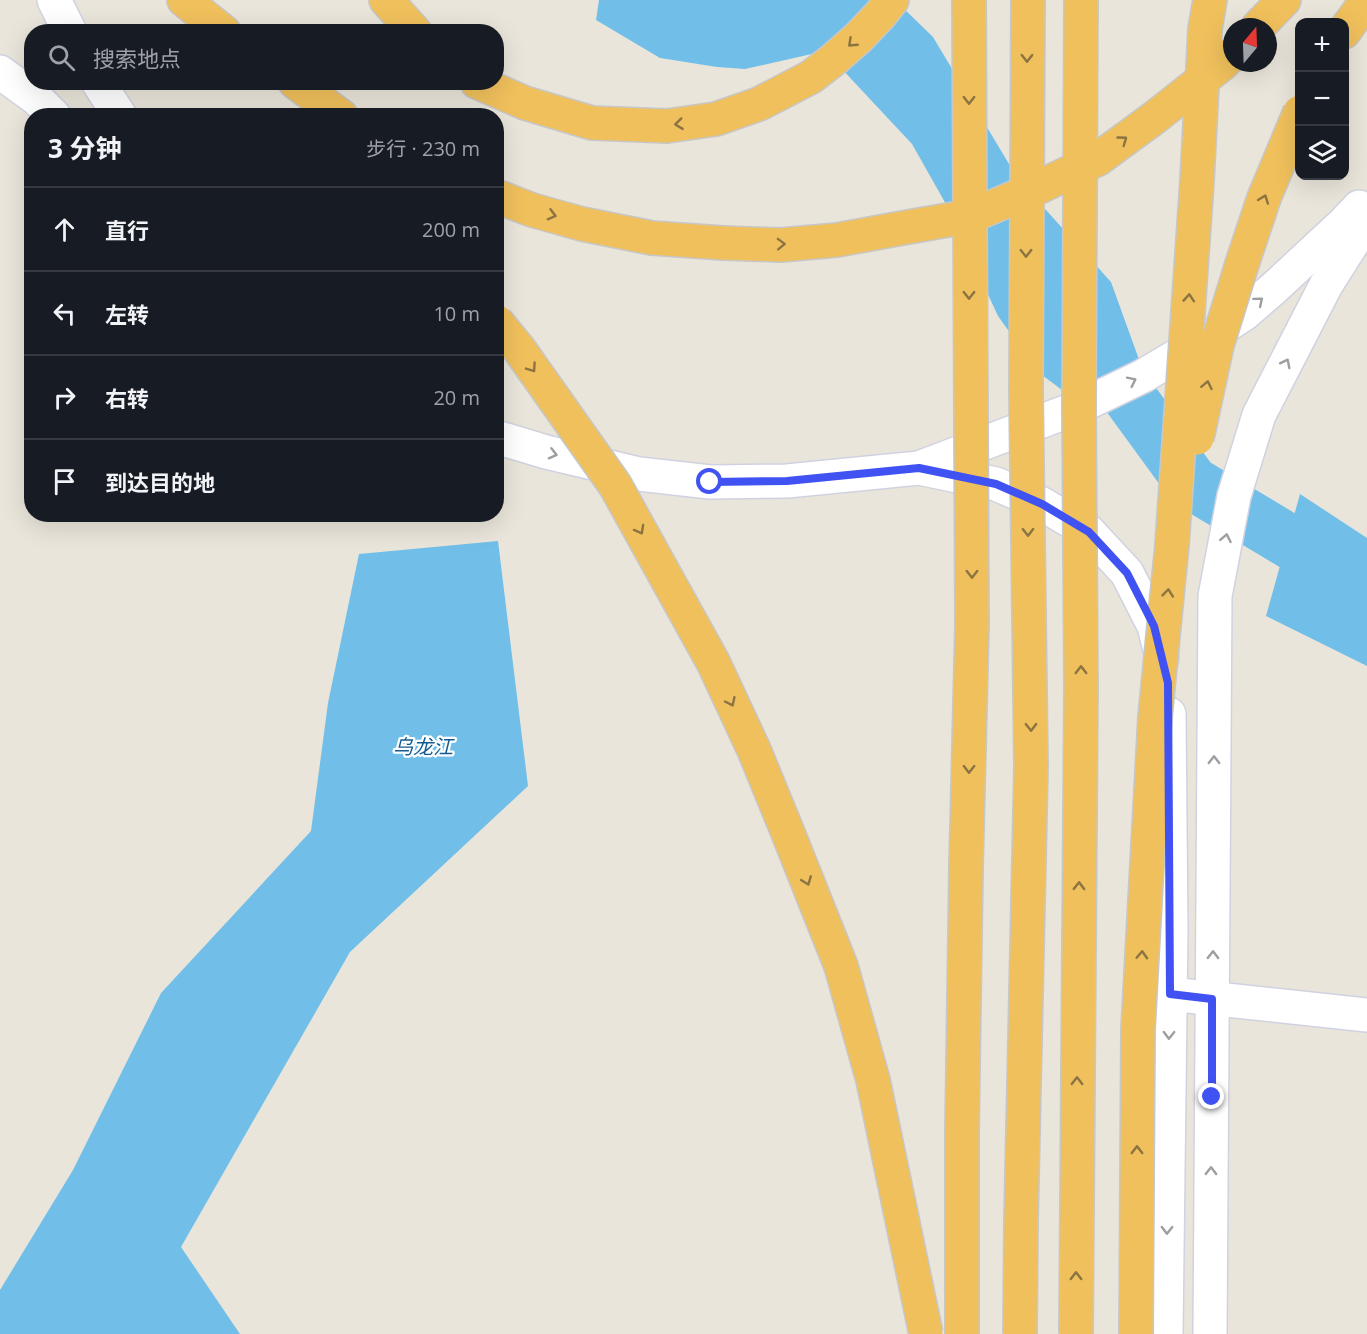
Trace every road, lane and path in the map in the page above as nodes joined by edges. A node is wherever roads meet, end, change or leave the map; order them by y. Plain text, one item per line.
1 (54, 0) edge
2 (184, 0) edge
3 (386, 0) edge
4 (892, 0) edge
5 (969, 0) edge
6 (1028, 0) edge
7 (1081, 0) edge
8 (1284, 0) edge
9 (1367, 0) edge
10 (1206, 10) edge
11 (1267, 18) edge
12 (66, 24) edge
13 (214, 24) edge
14 (408, 24) edge
15 (1349, 25) edge
16 (1223, 63) edge
17 (0, 72) edge
18 (24, 90) edge
19 (25, 90) edge
20 (103, 90) edge
21 (289, 90) edge
22 (306, 90) edge
23 (495, 90) edge
24 (46, 108) edge
25 (115, 108) edge
26 (306, 108) edge
27 (330, 108) edge
28 (1295, 122) edge
29 (504, 199) edge
30 (1367, 199) edge
31 (1367, 220) edge
32 (504, 331) edge
33 (1079, 407) junction
34 (504, 440) edge
35 (919, 468) junction
36 (1172, 545) junction
37 (1170, 994) junction
38 (1212, 999) junction
39 (1367, 1015) edge
40 (926, 1334) edge
41 (962, 1334) edge
42 (1020, 1334) edge
43 (1076, 1334) edge
44 (1136, 1334) edge
45 (1166, 1334) edge
46 (1210, 1334) edge

1 - 12 main road
2 - 13 highway
3 - 14 highway
4 -> 23 highway
5 -> 41 highway, bridge
6 -> 42 highway, bridge
7 - 33 highway, bridge
8 - 11 highway
9 - 15 highway
36 -> 10 highway, bridge
29 -> 16 highway, bridge
17 - 18 main road
19 - 24 main road
20 - 25 main road
21 - 26 highway
22 - 27 highway
36 -> 28 highway, bridge
33 -> 30 main road, bridge
38 -> 31 main road
32 -> 40 highway, bridge
33 - 35 main road
43 -> 33 highway, bridge
34 -> 35 main road
35 - 37 main road
44 -> 36 highway, bridge
37 - 38 main road
37 -> 45 main road
38 - 39 main road
46 -> 38 main road

